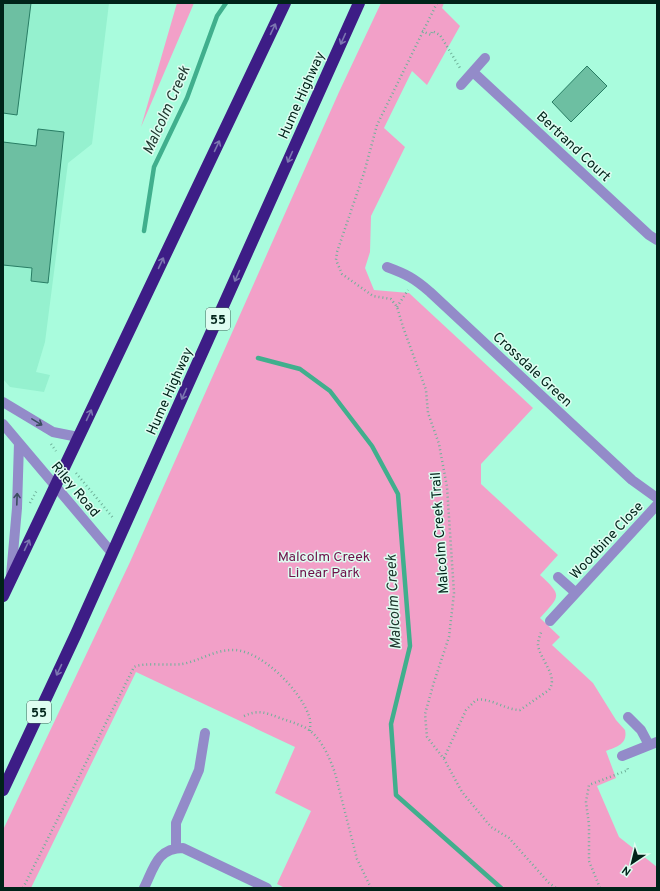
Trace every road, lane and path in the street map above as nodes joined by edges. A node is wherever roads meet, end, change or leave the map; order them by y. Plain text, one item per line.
1 (285, 3) edge
2 (359, 3) edge
3 (437, 3) edge
4 (422, 31) junction
5 (485, 58) dead end
6 (468, 73) junction
7 (460, 85) dead end
8 (657, 240) edge
9 (387, 267) dead end
10 (414, 279) junction
11 (397, 307) junction
12 (3, 402) edge
13 (3, 424) edge
14 (78, 437) junction
15 (19, 443) junction
16 (56, 486) junction
17 (657, 498) edge
18 (657, 505) edge
19 (112, 553) junction
20 (558, 577) dead end
21 (10, 580) junction
22 (576, 593) junction
23 (3, 596) edge
24 (550, 621) joint
25 (244, 716) dead end
26 (628, 716) dead end
27 (310, 731) junction
28 (205, 733) dead end
29 (653, 744) edge
30 (622, 756) joint
31 (444, 759) junction
32 (3, 790) edge
33 (176, 848) junction
34 (23, 888) edge
35 (144, 888) edge
36 (267, 888) edge
37 (371, 888) edge
38 (556, 888) edge
39 (600, 888) edge

14 -> 1 highway
2 -> 19 highway, Hume Highway / 55
3 - 4 path
4 - 6 path
4 - 11 path
5 - 6 street
6 - 7 street
6 - 8 street, Bertrand Court
9 - 10 street, Crossdale Green
10 - 11 path
10 - 17 street, Crossdale Green
11 - 31 path, Malcolm Creek Trail
12 -> 14 street
13 - 15 street, Riley Road
14 - 16 highway
15 - 16 street, Riley Road
21 -> 15 street
16 - 19 street, Riley Road
21 -> 16 highway
18 - 22 street, Woodbine Close
19 -> 32 highway, Hume Highway / 55
20 - 22 street, Woodbine Close
21 - 23 highway
22 - 24 street, Woodbine Close
24 - 31 path
25 - 27 path
26 - 29 street
27 - 34 path
27 - 37 path
28 - 33 street
29 - 30 street
30 - 39 path
31 - 38 path, Malcolm Creek Trail
33 - 35 street
33 - 36 street

